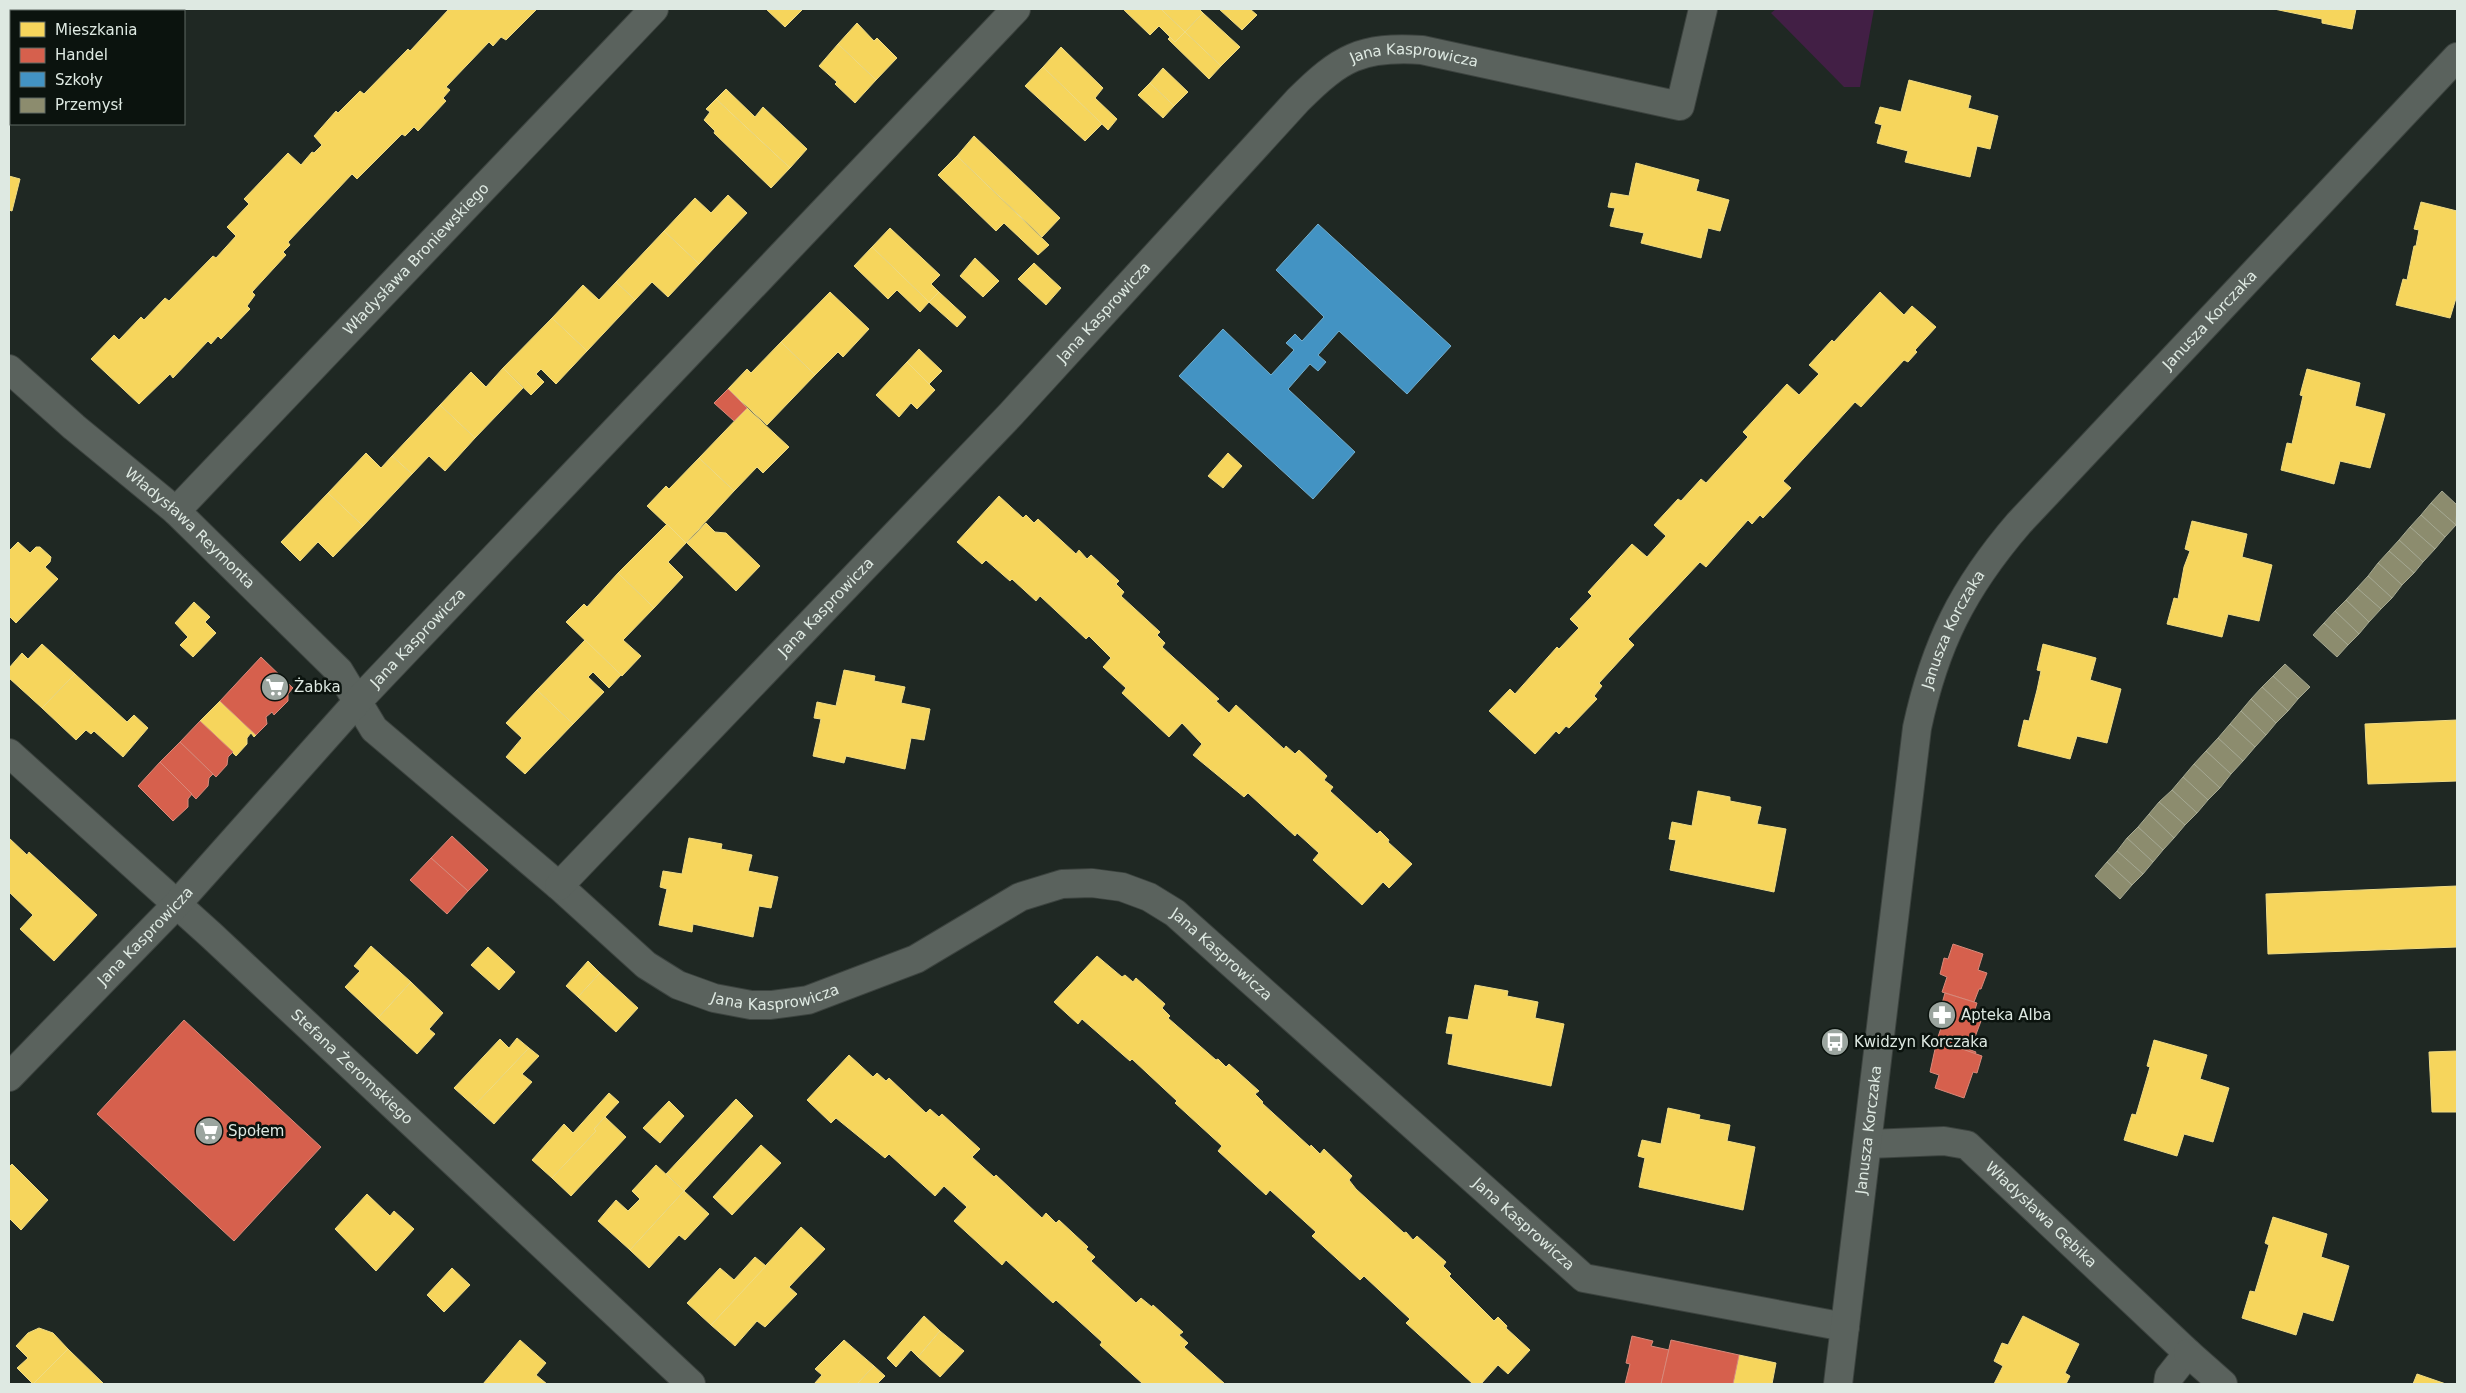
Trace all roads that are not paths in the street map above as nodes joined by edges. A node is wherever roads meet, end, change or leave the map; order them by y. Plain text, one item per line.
1 (654, 9) edge
2 (1016, 9) edge
3 (1703, 9) edge
4 (2457, 57) edge
5 (9, 369) edge
6 (176, 511) junction
7 (358, 701) junction
8 (9, 753) edge
9 (559, 886) junction
10 (177, 904) junction
11 (9, 1077) edge
12 (1869, 1144) junction
13 (1845, 1327) junction
14 (2188, 1353) junction
15 (691, 1384) edge
16 (1838, 1384) edge
17 (2168, 1384) edge
18 (2223, 1384) edge

1 - 6 street, Władysława Broniewskiego
2 - 7 street, Jana Kasprowicza
3 - 9 street, Jana Kasprowicza
4 - 12 street, Janusza Korczaka
5 - 6 street, Władysława Reymonta
6 - 7 street, Władysława Reymonta
7 - 9 street, Jana Kasprowicza
7 - 10 street, Jana Kasprowicza
8 - 10 street, Stefana Żeromskiego
9 - 13 street, Jana Kasprowicza
10 - 11 street, Jana Kasprowicza
10 - 15 street, Stefana Żeromskiego
12 - 13 street, Janusza Korczaka
12 - 14 street, Władysława Gębika
13 - 16 street, Janusza Korczaka
14 - 17 street
14 - 18 street, Władysława Gębika

